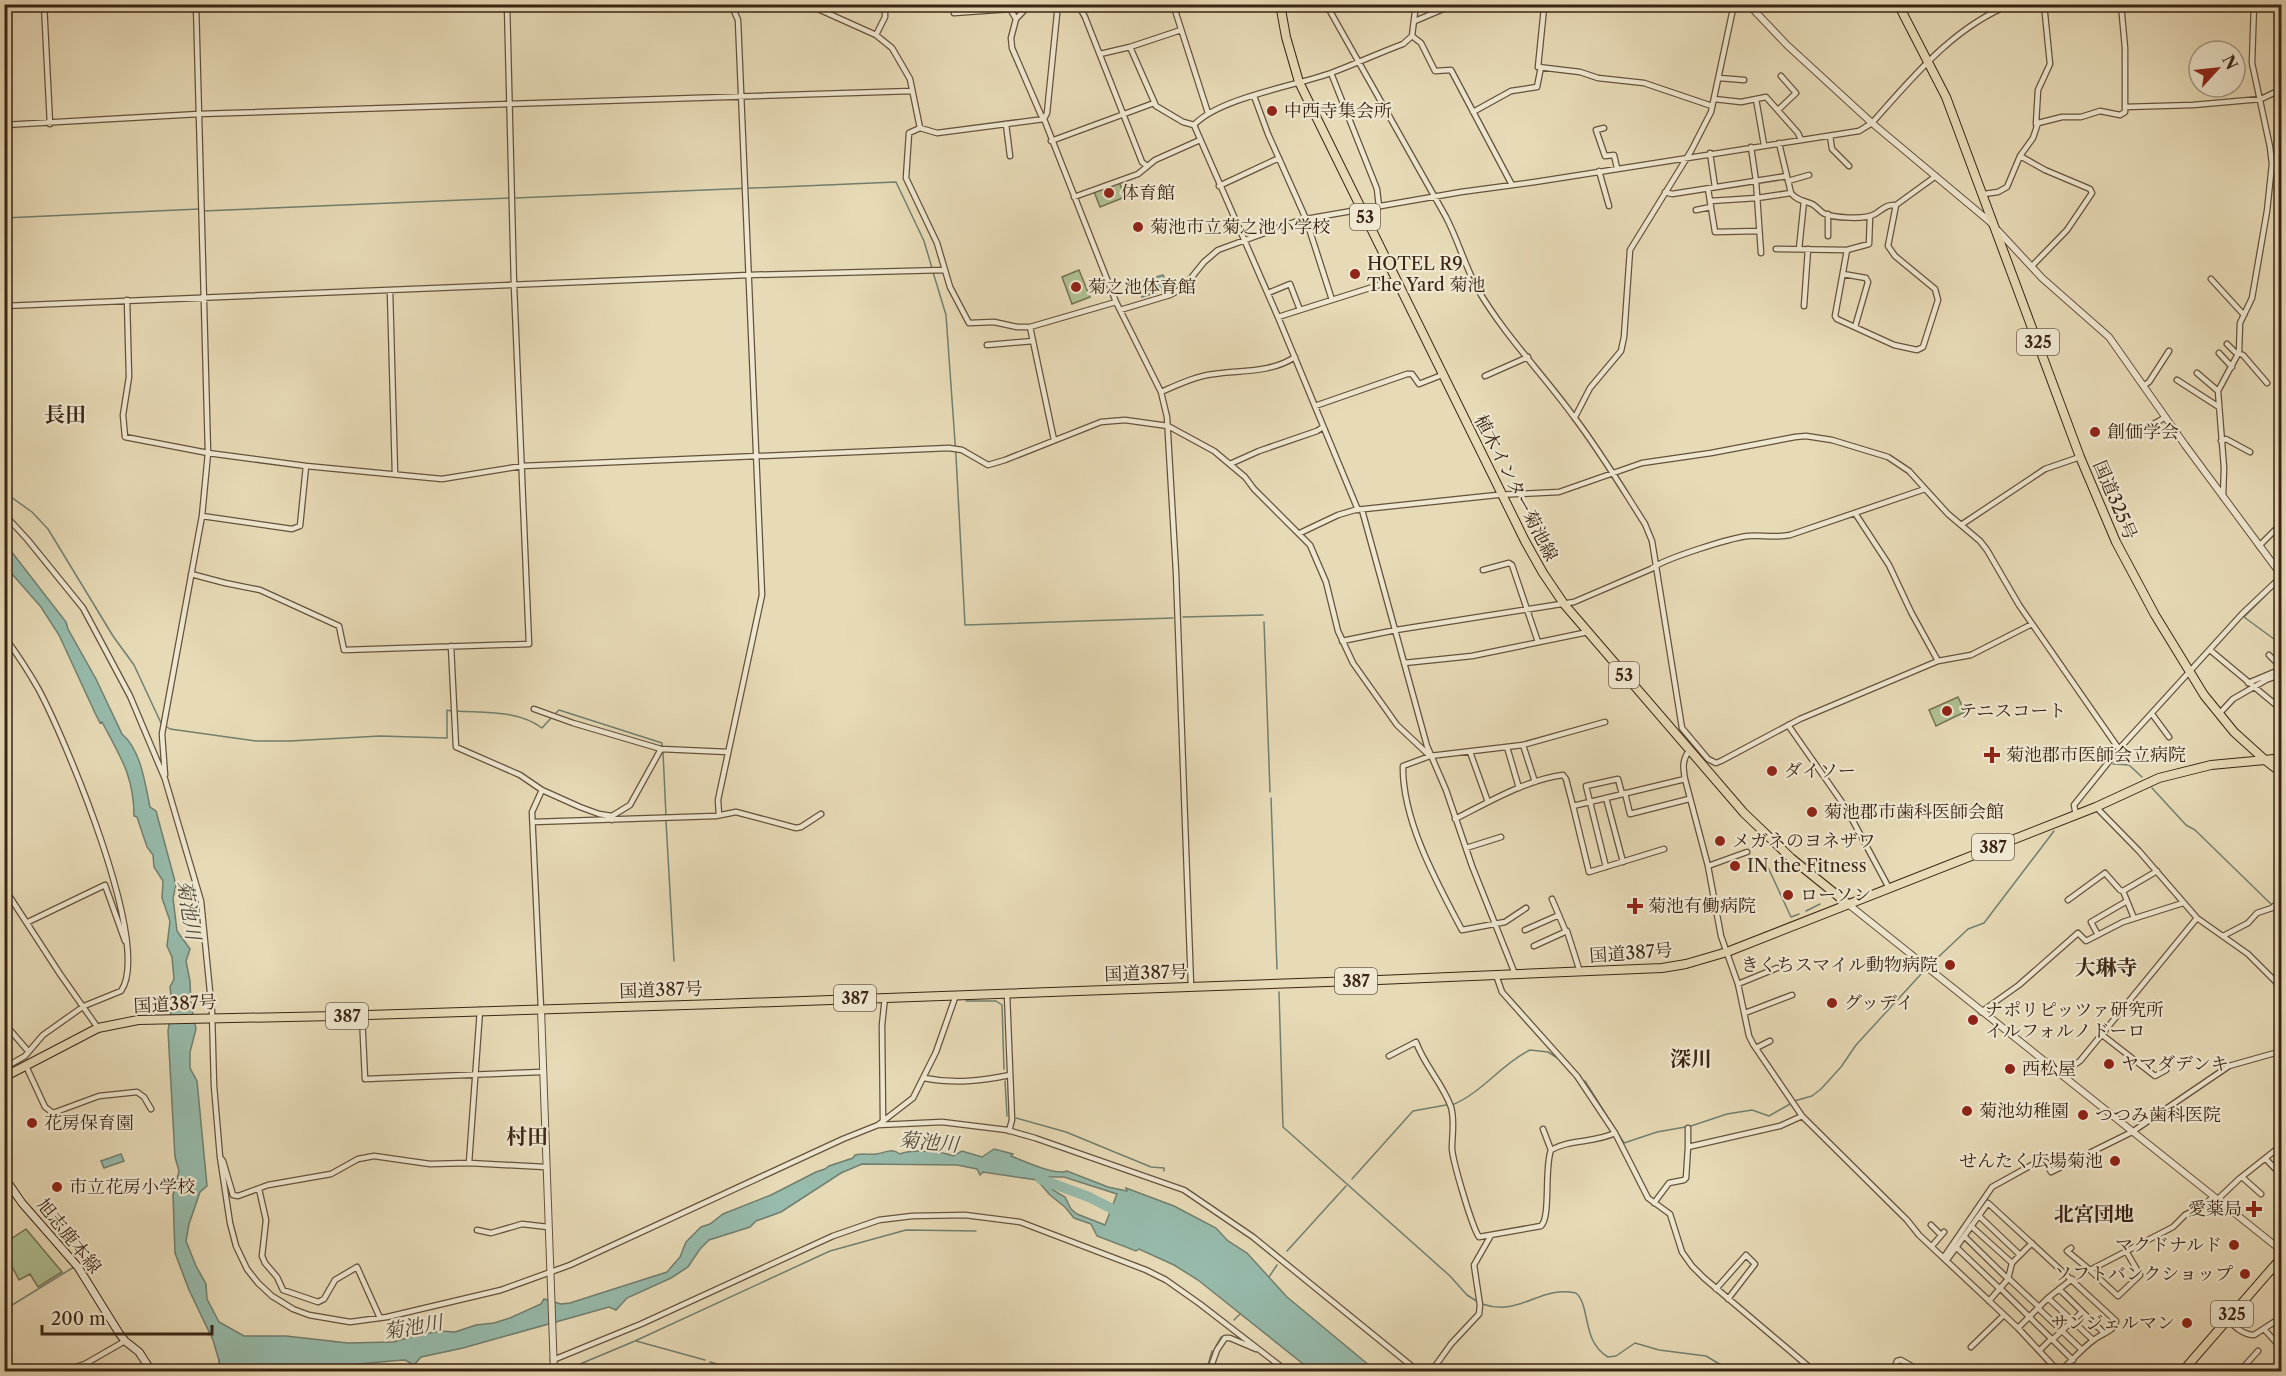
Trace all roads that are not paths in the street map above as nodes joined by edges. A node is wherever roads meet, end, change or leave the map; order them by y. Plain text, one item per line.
1 (44, 4) edge
2 (196, 4) edge
3 (507, 4) edge
4 (731, 4) edge
5 (807, 4) edge
6 (885, 4) edge
7 (1030, 4) edge
8 (1058, 4) edge
9 (1078, 4) edge
10 (1173, 4) edge
11 (1280, 4) edge
12 (1326, 4) edge
13 (1416, 4) edge
14 (1455, 4) edge
15 (1500, 4) edge
16 (1558, 4) edge
17 (1734, 4) edge
18 (1748, 4) edge
19 (1898, 4) edge
20 (2012, 4) edge
21 (2044, 4) edge
22 (2121, 4) edge
23 (2254, 4) edge
24 (1544, 8) junction
25 (954, 13) dead end
26 (1016, 19) junction
27 (1415, 21) junction
28 (1181, 30) junction
29 (876, 35) junction
30 (1412, 36) junction
31 (1130, 47) junction
32 (1100, 54) junction
33 (1358, 61) junction
34 (1928, 61) junction
35 (1541, 68) junction
36 (1331, 73) junction
37 (1781, 76) dead end
38 (1719, 78) junction
39 (1744, 80) dead end
40 (1299, 82) junction
41 (2282, 89) edge
42 (912, 91) junction
43 (1254, 96) junction
44 (742, 97) junction
45 (1714, 99) junction
46 (1756, 99) junction
47 (2261, 99) junction
48 (1154, 104) junction
49 (510, 105) junction
50 (1712, 106) junction
51 (2125, 107) junction
52 (1778, 110) junction
53 (1473, 112) junction
54 (1208, 113) junction
55 (199, 114) junction
56 (1124, 115) junction
57 (1044, 119) junction
58 (1872, 123) junction
59 (2036, 123) junction
60 (50, 124) junction
61 (1006, 124) junction
62 (4, 125) edge
63 (1194, 125) junction
64 (920, 128) junction
65 (1604, 128) dead end
66 (1830, 136) junction
67 (1200, 140) junction
68 (1800, 140) junction
69 (1052, 141) junction
70 (1779, 143) junction
71 (1764, 145) junction
72 (1751, 147) junction
73 (1710, 153) junction
74 (1010, 156) dead end
75 (2020, 156) junction
76 (1687, 157) junction
77 (1279, 158) junction
78 (1147, 166) junction
79 (1849, 166) dead end
80 (1617, 168) junction
81 (1599, 171) junction
82 (1809, 175) dead end
83 (1936, 176) junction
84 (1787, 178) junction
85 (1756, 181) junction
86 (1512, 185) junction
87 (1219, 186) junction
88 (1715, 188) junction
89 (1708, 189) junction
90 (1665, 192) junction
91 (1791, 193) junction
92 (1984, 195) junction
93 (1074, 197) junction
94 (1434, 197) junction
95 (1757, 198) junction
96 (1804, 201) junction
97 (1710, 204) junction
98 (1896, 205) junction
99 (1609, 206) dead end
100 (1379, 207) junction
101 (1361, 209) junction
102 (1696, 210) dead end
103 (1827, 214) junction
104 (1870, 216) junction
105 (1306, 219) junction
106 (1996, 227) junction
107 (1759, 231) junction
108 (1828, 236) dead end
109 (1244, 240) junction
110 (1776, 249) dead end
111 (1799, 249) junction
112 (1808, 249) junction
113 (1847, 250) junction
114 (1761, 253) dead end
115 (2032, 266) junction
116 (944, 270) junction
117 (1843, 273) junction
118 (749, 275) junction
119 (2211, 279) dead end
120 (1395, 280) junction
121 (514, 286) junction
122 (390, 291) junction
123 (1268, 293) junction
124 (203, 296) junction
125 (127, 300) junction
126 (1332, 300) junction
127 (1116, 302) junction
128 (4, 306) edge
129 (1804, 306) dead end
130 (1120, 310) junction
131 (1300, 310) junction
132 (2244, 315) junction
133 (1278, 317) junction
134 (1030, 327) junction
135 (1855, 327) junction
136 (1033, 341) junction
137 (2227, 344) dead end
138 (987, 345) dead end
139 (2169, 351) dead end
140 (2239, 352) junction
141 (2219, 353) dead end
142 (1295, 357) junction
143 (1528, 357) junction
144 (2232, 367) junction
145 (2197, 373) dead end
146 (1442, 375) junction
147 (1485, 376) dead end
148 (2177, 380) dead end
149 (2267, 383) dead end
150 (2143, 386) junction
151 (2218, 390) junction
152 (1161, 392) junction
153 (1315, 406) junction
154 (2219, 407) junction
155 (1575, 417) junction
156 (2165, 417) junction
157 (1168, 426) junction
158 (1323, 427) junction
159 (2126, 436) dead end
160 (1054, 440) junction
161 (2222, 441) junction
162 (2250, 452) dead end
163 (208, 453) junction
164 (757, 455) junction
165 (2080, 457) junction
166 (1230, 464) junction
167 (306, 466) junction
168 (522, 466) junction
169 (1611, 473) junction
170 (395, 474) junction
171 (1925, 489) junction
172 (1502, 496) junction
173 (2223, 497) junction
174 (1360, 510) junction
175 (1855, 513) junction
176 (4, 514) edge
177 (202, 516) junction
178 (2282, 523) edge
179 (1960, 525) junction
180 (1300, 533) junction
181 (2259, 546) junction
182 (1655, 566) junction
183 (1483, 570) dead end
184 (190, 574) junction
185 (2282, 576) edge
186 (1564, 604) junction
187 (1527, 609) junction
188 (2032, 624) junction
189 (1396, 630) junction
190 (1588, 632) junction
191 (4, 636) edge
192 (1342, 641) junction
193 (1538, 642) junction
194 (451, 646) junction
195 (2210, 650) junction
196 (2269, 656) dead end
197 (1938, 662) junction
198 (1404, 663) junction
199 (2189, 674) junction
200 (2282, 674) edge
201 (2250, 685) junction
202 (534, 709) dead end
203 (2282, 710) edge
204 (2152, 714) junction
205 (2218, 714) junction
206 (1605, 722) dead end
207 (1788, 725) junction
208 (1684, 732) junction
209 (2169, 737) dead end
210 (1681, 742) junction
211 (1523, 745) junction
212 (1507, 747) junction
213 (661, 749) junction
214 (2119, 749) junction
215 (1689, 751) junction
216 (728, 752) junction
217 (1470, 752) junction
218 (1430, 756) junction
219 (2282, 758) edge
220 (2265, 760) junction
221 (2282, 773) edge
222 (165, 779) junction
223 (1685, 779) junction
224 (1535, 782) junction
225 (1519, 788) junction
226 (542, 790) junction
227 (1623, 794) junction
228 (1606, 798) junction
229 (1689, 799) junction
230 (1488, 802) junction
231 (1590, 802) junction
232 (1573, 806) junction
233 (2096, 807) junction
234 (821, 814) dead end
235 (720, 815) junction
236 (2076, 815) junction
237 (612, 818) junction
238 (1455, 819) junction
239 (533, 822) junction
240 (1501, 837) dead end
241 (1466, 848) junction
242 (1664, 849) dead end
243 (1748, 852) dead end
244 (1623, 862) junction
245 (1708, 866) junction
246 (1606, 867) junction
247 (2157, 871) junction
248 (4, 888) edge
249 (1889, 888) junction
250 (2123, 891) junction
251 (1552, 899) dead end
252 (2282, 899) edge
253 (2068, 900) dead end
254 (2127, 901) junction
255 (2183, 903) junction
256 (1848, 904) junction
257 (1526, 908) dead end
258 (1558, 915) junction
259 (2134, 918) junction
260 (2197, 918) junction
261 (27, 922) junction
262 (1495, 923) junction
263 (1525, 930) dead end
264 (1566, 932) junction
265 (2098, 934) junction
266 (2223, 936) junction
267 (1534, 946) dead end
268 (128, 948) junction
269 (1727, 952) junction
270 (1777, 968) dead end
271 (1580, 972) junction
272 (1515, 974) junction
273 (1496, 975) junction
274 (1738, 984) junction
275 (1191, 986) junction
276 (2282, 988) edge
277 (1007, 994) junction
278 (956, 995) junction
279 (1792, 995) dead end
280 (885, 997) junction
281 (82, 1007) junction
282 (541, 1009) junction
283 (480, 1010) junction
284 (1982, 1012) junction
285 (1745, 1013) junction
286 (362, 1015) junction
287 (212, 1017) junction
288 (4, 1023) edge
289 (98, 1028) junction
290 (2101, 1034) junction
291 (1770, 1041) dead end
292 (1756, 1048) junction
293 (28, 1051) junction
294 (2282, 1051) edge
295 (1389, 1056) dead end
296 (26, 1066) junction
297 (4, 1068) edge
298 (2166, 1070) dead end
299 (542, 1072) junction
300 (475, 1074) junction
301 (1010, 1075) junction
302 (2060, 1075) junction
303 (4, 1077) edge
304 (924, 1078) junction
305 (151, 1109) dead end
306 (1802, 1116) junction
307 (883, 1120) junction
308 (878, 1125) junction
309 (1688, 1128) dead end
310 (1544, 1129) dead end
311 (1009, 1131) junction
312 (2132, 1132) junction
313 (1615, 1133) junction
314 (2282, 1145) edge
315 (1688, 1147) junction
316 (1551, 1150) junction
317 (220, 1157) junction
318 (2266, 1159) junction
319 (469, 1163) junction
320 (545, 1167) junction
321 (2282, 1176) edge
322 (4, 1177) edge
323 (2242, 1177) junction
324 (259, 1189) junction
325 (2260, 1194) dead end
326 (2215, 1199) junction
327 (1654, 1203) junction
328 (1979, 1216) junction
329 (1931, 1225) dead end
330 (1971, 1226) junction
331 (548, 1227) junction
332 (477, 1230) dead end
333 (1493, 1236) junction
334 (1964, 1236) junction
335 (2032, 1243) junction
336 (1932, 1246) junction
337 (1956, 1246) junction
338 (2067, 1251) dead end
339 (2126, 1251) junction
340 (2282, 1251) edge
341 (2020, 1255) junction
342 (2282, 1257) edge
343 (1945, 1259) junction
344 (2012, 1263) junction
345 (2090, 1270) junction
346 (549, 1272) junction
347 (2008, 1278) junction
348 (2072, 1279) junction
349 (1716, 1289) junction
350 (2000, 1289) junction
351 (2059, 1289) junction
352 (2048, 1298) junction
353 (1728, 1299) junction
354 (1989, 1301) junction
355 (2039, 1308) junction
356 (2082, 1312) junction
357 (2004, 1315) junction
358 (2030, 1317) junction
359 (2282, 1317) edge
360 (380, 1318) junction
361 (2228, 1319) junction
362 (2073, 1321) junction
363 (2019, 1328) junction
364 (2264, 1329) junction
365 (2061, 1330) junction
366 (2104, 1334) junction
367 (2052, 1339) junction
368 (2093, 1340) junction
369 (125, 1341) junction
370 (1971, 1347) dead end
371 (2282, 1349) edge
372 (2040, 1350) junction
373 (2082, 1350) junction
374 (2258, 1351) dead end
375 (1264, 1352) junction
376 (553, 1360) junction
377 (2073, 1360) junction
378 (60, 1371) edge
379 (152, 1371) edge
380 (554, 1371) edge
381 (1209, 1371) edge
382 (1288, 1371) edge
383 (1419, 1371) edge
384 (1439, 1371) edge
385 (1815, 1371) edge
386 (1893, 1371) edge
387 (1922, 1371) edge
388 (2059, 1371) edge
389 (2182, 1371) edge
390 (2239, 1371) edge

1 - 60 street
2 - 55 street
3 - 49 street
4 - 44 street
5 - 29 street
6 - 29 street
7 - 26 street
8 - 57 street
9 - 32 street
10 - 28 street
11 - 40 main road, 植木インター菊池線 / 53
12 - 33 street
13 - 27 street
14 - 27 street
15 - 24 street
16 - 24 street
17 - 38 street
18 - 58 street
19 - 34 main road, 国道325号 / 325
20 - 34 street
21 - 59 street
22 - 51 street
23 - 47 street
24 - 35 street
25 - 26 street
26 - 57 street
27 - 30 street
28 - 31 street
28 - 54 street
29 - 42 street
30 - 33 street
30 - 53 street
31 - 32 street
31 - 48 street
32 - 56 street
33 - 36 street
33 - 94 street
34 - 58 street
34 - 92 main road, 国道325号 / 325
35 - 50 street
35 - 53 street
36 - 40 street
36 - 100 street
37 - 52 street
38 - 39 street
38 - 45 street
40 - 43 street
40 - 101 main road, 植木インター菊池線 / 53
41 - 47 street
42 - 44 street
42 - 64 street
43 - 54 street
43 - 77 street
44 - 49 street
44 - 118 street
45 - 46 street
45 - 50 street
46 - 52 street
46 - 71 street
47 - 51 street
47 - 132 street
48 - 56 street
48 - 63 street
49 - 55 street
49 - 121 street
50 - 76 street
51 - 59 street
52 - 68 street
53 - 86 street
54 - 63 street
55 - 60 street
55 - 124 street
56 - 69 street
56 - 78 street
57 - 61 street
57 - 69 street
58 - 66 street
58 - 83 street
59 - 75 street
60 - 62 street
61 - 64 street
61 - 74 street
63 - 67 street
64 - 116 street
65 - 80 street
66 - 68 street
66 - 79 street
67 - 78 street
67 - 87 street
68 - 70 street
69 - 93 street
70 - 71 street
70 - 84 street
71 - 72 street
72 - 73 street
72 - 85 street
73 - 76 street
73 - 88 street
75 - 92 street
75 - 115 street
76 - 80 street
76 - 90 street
77 - 87 street
77 - 105 street
78 - 93 street
80 - 81 street
81 - 86 street
81 - 99 street
82 - 84 street
83 - 98 street
83 - 106 street
84 - 85 street
84 - 91 street
85 - 88 street
85 - 95 street
86 - 94 street
87 - 109 street
88 - 89 street
89 - 90 street
89 - 97 street
90 - 155 street
91 - 95 street
91 - 96 street
92 - 106 main road, 国道325号 / 325
93 - 127 street
94 - 100 street
94 - 143 street
95 - 97 street
95 - 107 street
96 - 103 street
96 - 111 street
97 - 102 street
97 - 107 street
98 - 104 street
98 - 135 street
100 - 101 street
101 - 105 street
101 - 120 main road, 植木インター菊池線 / 53
103 - 104 street
103 - 108 street
104 - 113 street
105 - 109 street
105 - 126 street
106 - 115 street
106 - 165 main road, 国道325号 / 325
107 - 114 street
109 - 123 street
109 - 130 street
110 - 111 street
111 - 112 street
112 - 113 street
112 - 129 street
113 - 117 street
115 - 150 street
116 - 118 street
116 - 134 street
117 - 135 street
117 - 135 street
118 - 121 street
118 - 164 street
119 - 132 street
120 - 126 street
120 - 146 main road, 植木インター菊池線 / 53
121 - 122 street
121 - 168 street
122 - 124 street
122 - 170 street
123 - 131 street
123 - 133 street
124 - 125 street
124 - 163 street
125 - 128 street
125 - 163 street
126 - 131 street
127 - 130 street
127 - 134 street
130 - 152 street
131 - 133 street
132 - 140 street
133 - 142 street
134 - 136 street
136 - 138 street
136 - 160 street
137 - 140 street
139 - 150 street
140 - 144 street
140 - 149 street
141 - 144 street
142 - 152 street
142 - 153 street
143 - 147 street
143 - 155 street
144 - 151 street
145 - 151 street
146 - 153 street
146 - 172 main road, 植木インター菊池線 / 53
148 - 154 street
150 - 156 street
151 - 154 street
152 - 157 street
153 - 158 street
154 - 161 street
155 - 169 street
156 - 159 street
156 - 173 street
157 - 160 street
157 - 166 street
157 - 275 street
158 - 166 street
158 - 174 street
160 - 164 street
161 - 162 street
161 - 173 street
163 - 167 street
163 - 177 street
164 - 168 street
164 - 216 street
165 - 179 street
165 - 199 main road, 国道325号 / 325
166 - 180 street
167 - 170 street
167 - 177 street
168 - 170 street
168 - 194 street
169 - 171 street
169 - 172 street
169 - 182 street
171 - 175 street
171 - 179 street
172 - 174 street
172 - 186 main road, 植木インター菊池線 / 53
173 - 181 street
174 - 180 street
174 - 189 street
175 - 182 street
175 - 197 street
176 - 222 street
177 - 184 street
178 - 181 street
179 - 188 street
180 - 192 street
181 - 185 street
182 - 186 street
182 - 208 street
183 - 187 street
184 - 194 street
184 - 222 street
185 - 195 street
186 - 187 street
186 - 190 main road, 植木インター菊池線 / 53
187 - 189 street
187 - 193 street
188 - 197 street
188 - 214 street
189 - 192 street
189 - 198 street
190 - 193 street
190 - 210 main road, 植木インター菊池線 / 53
191 - 268 street
192 - 218 street
193 - 198 street
194 - 226 street
195 - 199 street
195 - 201 street
196 - 201 street
197 - 207 street
198 - 218 street
199 - 204 street
199 - 205 main road, 国道325号 / 325
200 - 201 street
201 - 203 street
201 - 205 street
202 - 213 street
204 - 209 street
204 - 214 street
205 - 220 main road, 国道325号 / 325
206 - 211 street
207 - 208 street
207 - 249 street
208 - 210 street
210 - 215 main road, 植木インター菊池線 / 53
211 - 212 street
211 - 224 street
212 - 217 street
212 - 225 street
213 - 216 street
213 - 237 street
214 - 236 street
215 - 223 street
215 - 256 main road, 植木インター菊池線 / 53
216 - 235 street
217 - 218 street
217 - 230 street
218 - 238 street
218 - 262 street
219 - 220 main road, 国道387号
220 - 221 main road, 国道325号 / 325
220 - 233 main road, 国道387号 / 387
222 - 287 street
223 - 227 street
223 - 229 street
224 - 225 street
224 - 232 street
225 - 230 street
226 - 237 street
226 - 239 street
227 - 228 street
227 - 229 street
227 - 231 street
228 - 231 street
228 - 244 street
229 - 245 street
230 - 238 street
231 - 232 street
231 - 246 street
232 - 246 street
233 - 236 main road, 国道387号 / 387
233 - 247 street
234 - 235 street
235 - 237 street
236 - 249 main road, 国道387号 / 387
237 - 239 street
238 - 241 street
239 - 282 street
240 - 241 street
241 - 262 street
242 - 244 street
243 - 245 street
244 - 246 street
245 - 269 street
247 - 250 street
247 - 255 street
248 - 261 street
249 - 256 main road, 国道387号 / 387
250 - 253 street
250 - 254 street
251 - 258 street
252 - 266 street
254 - 259 street
254 - 265 street
255 - 259 street
255 - 260 street
256 - 269 main road, 国道387号 / 387
256 - 284 street
257 - 262 street
258 - 263 street
258 - 264 street
259 - 265 street
260 - 266 street
260 - 290 street
261 - 268 street
261 - 281 street
262 - 272 street
264 - 267 street
264 - 271 street
265 - 284 street
266 - 276 street
268 - 281 street
269 - 271 main road, 国道387号 / 387
269 - 274 street
270 - 274 street
271 - 272 main road, 国道387号 / 387
272 - 273 main road, 国道387号 / 387
273 - 275 main road, 国道387号 / 387
273 - 313 street
274 - 285 street
275 - 277 main road, 国道387号 / 387
277 - 278 main road, 国道387号 / 387
277 - 301 street
278 - 280 main road, 国道387号 / 387
278 - 304 street
279 - 285 street
280 - 282 main road, 国道387号 / 387
280 - 307 street
281 - 289 street
281 - 293 street
282 - 283 main road, 国道387号 / 387
282 - 299 street
283 - 286 main road, 国道387号 / 387
283 - 300 street
284 - 302 street
285 - 292 street
286 - 287 main road, 国道387号 / 387
286 - 300 street
287 - 289 main road, 国道387号 / 387
287 - 317 street
288 - 293 street
289 - 296 main road, 国道387号 / 387
290 - 298 street
290 - 302 street
291 - 292 street
292 - 306 street
293 - 297 street
294 - 312 street
295 - 333 street
296 - 303 main road, 国道387号 / 387
296 - 305 street
299 - 300 street
299 - 320 street
300 - 319 street
301 - 304 street
301 - 311 street
302 - 312 street
304 - 307 street
306 - 315 street
306 - 336 street
307 - 308 street
308 - 311 street
308 - 346 street
309 - 315 street
310 - 316 street
311 - 383 street
312 - 326 street
312 - 343 street
313 - 316 street
313 - 327 street
314 - 318 street
315 - 327 street
316 - 333 street
317 - 324 street
317 - 360 street
318 - 321 street
318 - 323 street
319 - 320 street
319 - 324 street
320 - 331 street
322 - 369 main road, 旭志鹿本線
323 - 325 street
323 - 326 street
324 - 360 street
326 - 339 street
326 - 340 street
327 - 349 street
328 - 330 street
328 - 335 street
328 - 341 street
329 - 336 street
330 - 334 street
330 - 344 street
331 - 332 street
331 - 346 street
333 - 384 street
334 - 337 street
334 - 347 street
335 - 341 street
335 - 348 street
336 - 343 street
337 - 343 street
337 - 350 street
338 - 345 street
339 - 345 street
339 - 345 street
341 - 344 street
342 - 361 main road, 325
343 - 354 street
344 - 347 street
346 - 360 street
346 - 376 street
347 - 350 street
347 - 355 street
348 - 351 street
348 - 366 street
349 - 353 street
349 - 353 street
350 - 354 street
350 - 358 street
351 - 352 street
351 - 356 street
352 - 355 street
352 - 362 street
353 - 385 street
354 - 357 street
355 - 358 street
355 - 365 street
356 - 362 street
356 - 366 street
357 - 363 street
357 - 370 street
358 - 363 street
358 - 367 street
359 - 364 street
361 - 364 street
361 - 389 main road, 325
362 - 365 street
362 - 368 street
363 - 372 street
364 - 371 street
365 - 367 street
365 - 373 street
366 - 368 street
367 - 372 street
367 - 377 street
368 - 373 street
369 - 378 street
369 - 379 main road, 旭志鹿本線
372 - 388 street
373 - 377 street
374 - 390 street
375 - 376 street
375 - 381 street
375 - 382 street
376 - 380 street
377 - 388 street
386 - 387 street

